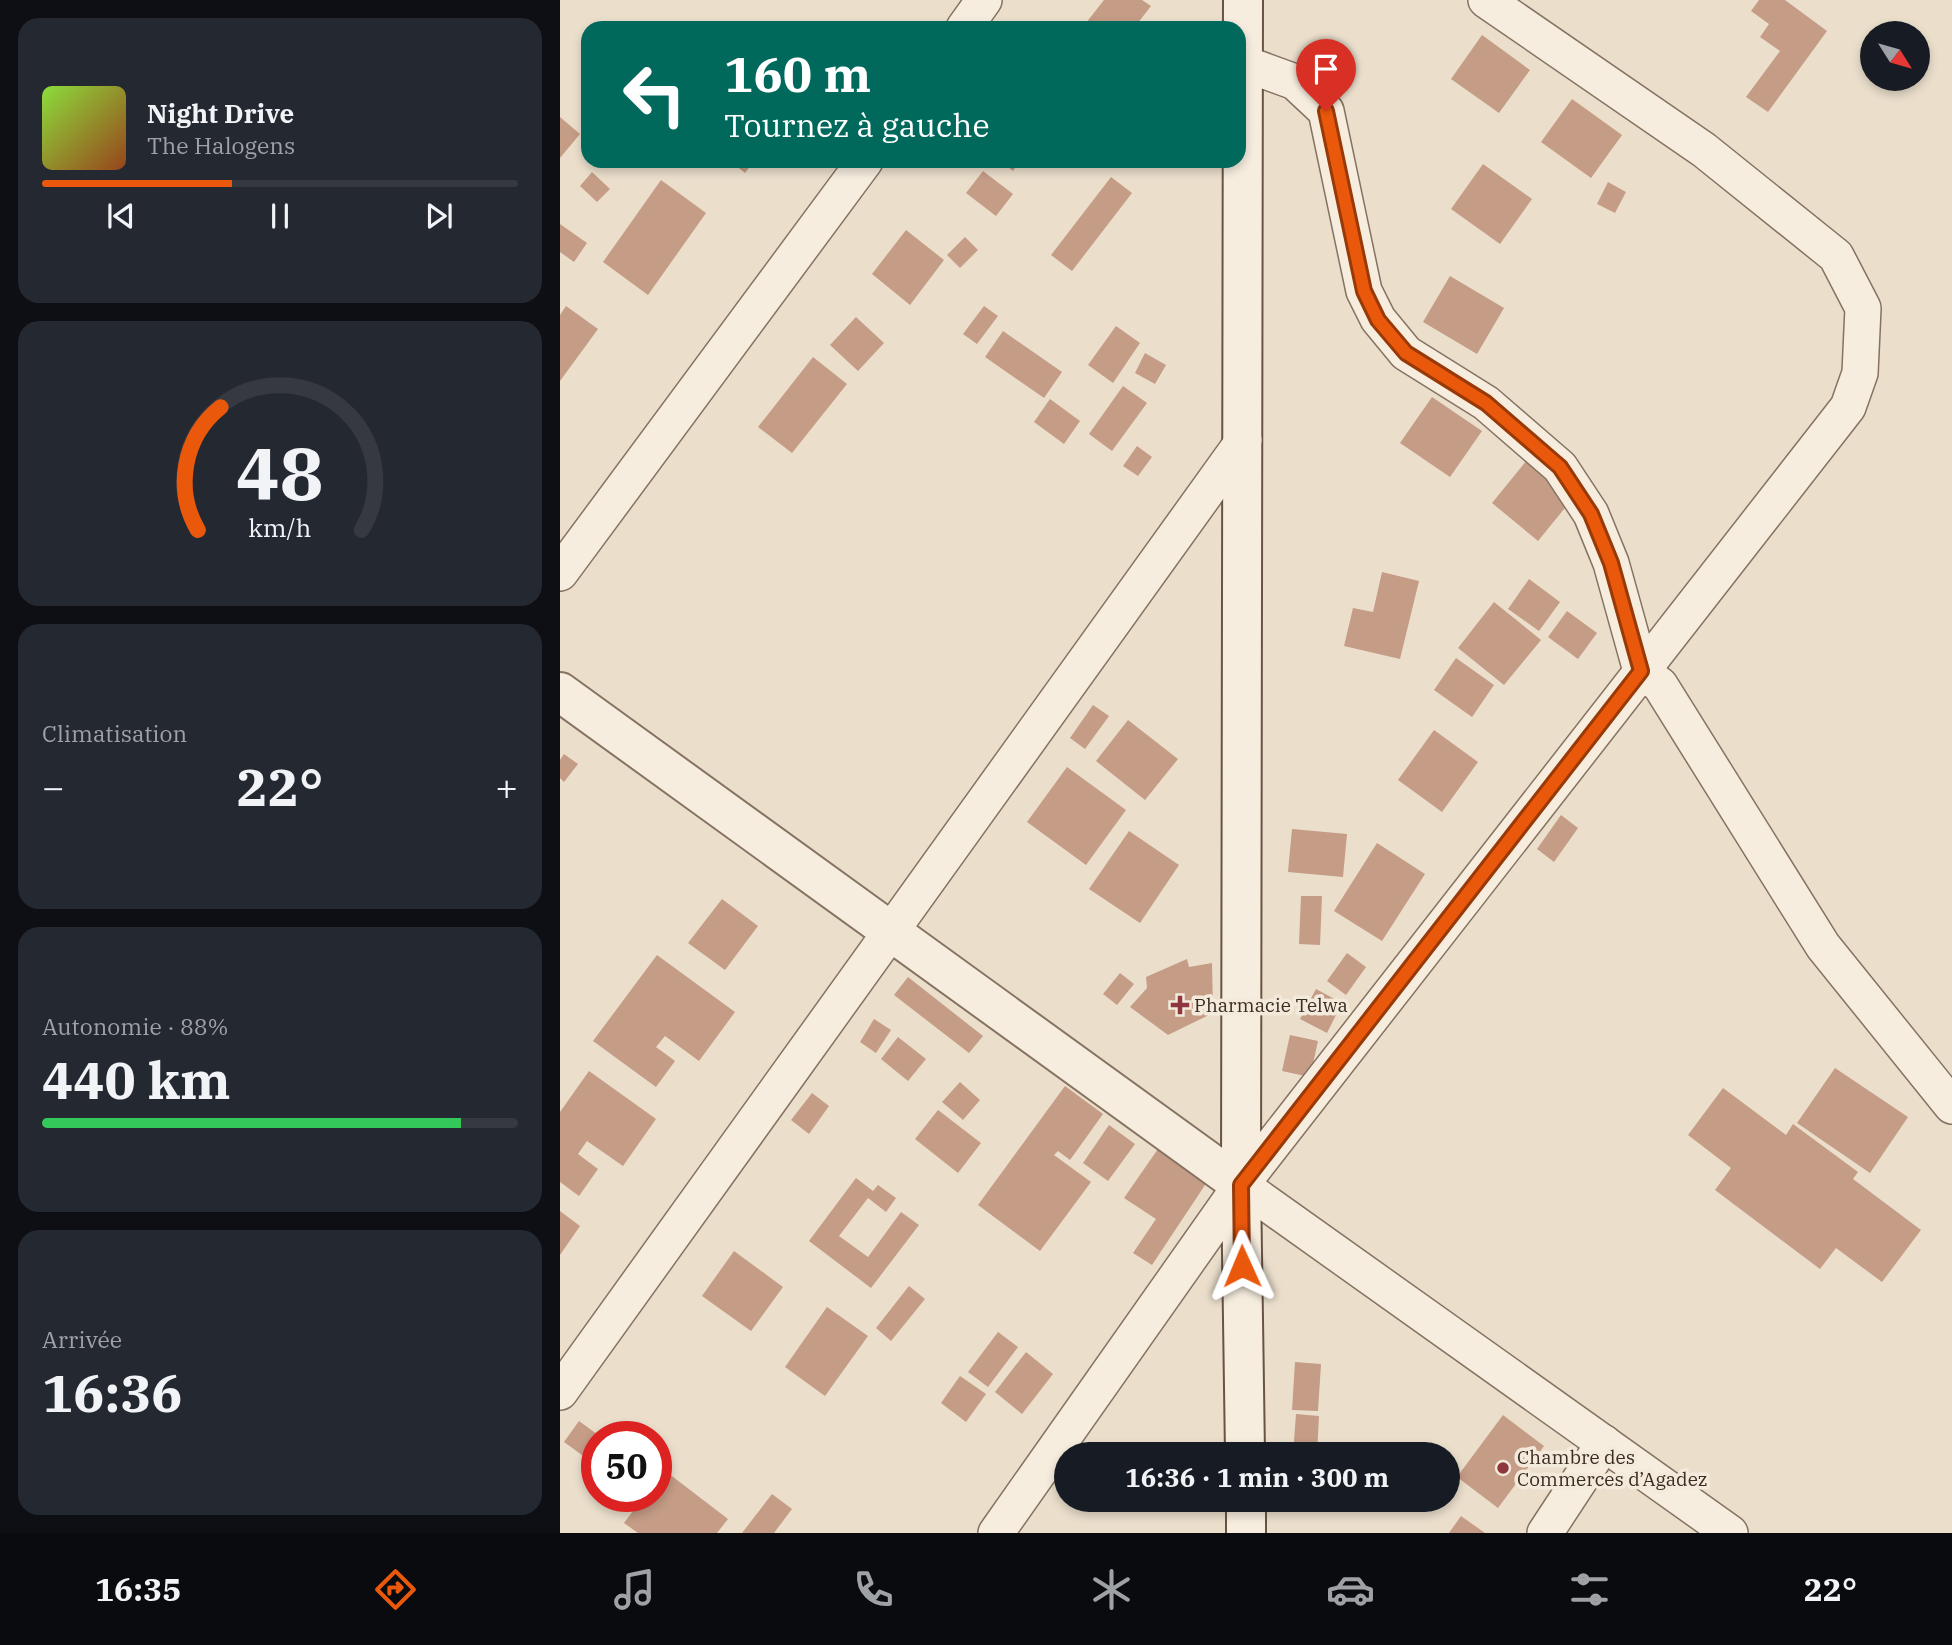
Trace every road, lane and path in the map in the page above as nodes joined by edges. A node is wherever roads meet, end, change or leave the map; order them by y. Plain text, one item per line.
1 (984, 0) edge
2 (1242, 0) edge
3 (1486, 0) edge
4 (969, 21) edge
5 (1242, 21) edge
6 (1246, 64) edge
7 (860, 168) edge
8 (1243, 168) edge
9 (1244, 440) junction
10 (560, 573) edge
11 (1641, 671) junction
12 (560, 692) edge
13 (890, 932) junction
14 (1952, 1106) edge
15 (1241, 1185) junction
16 (560, 1392) edge
17 (1245, 1442) edge
18 (1604, 1443) junction
19 (1246, 1512) edge
20 (996, 1533) edge
21 (1246, 1533) edge
22 (1545, 1533) edge
23 (1730, 1533) edge

1 - 4 street
2 - 5 main road
3 - 11 street
6 - 11 street
7 - 10 street
8 - 9 main road
9 - 13 street
9 - 15 main road
11 - 14 street
11 - 15 street
12 - 13 main road
13 - 15 main road
13 - 16 street
15 - 17 main road
15 - 18 street
15 - 20 street
18 - 22 street
18 - 23 street
19 - 21 main road

